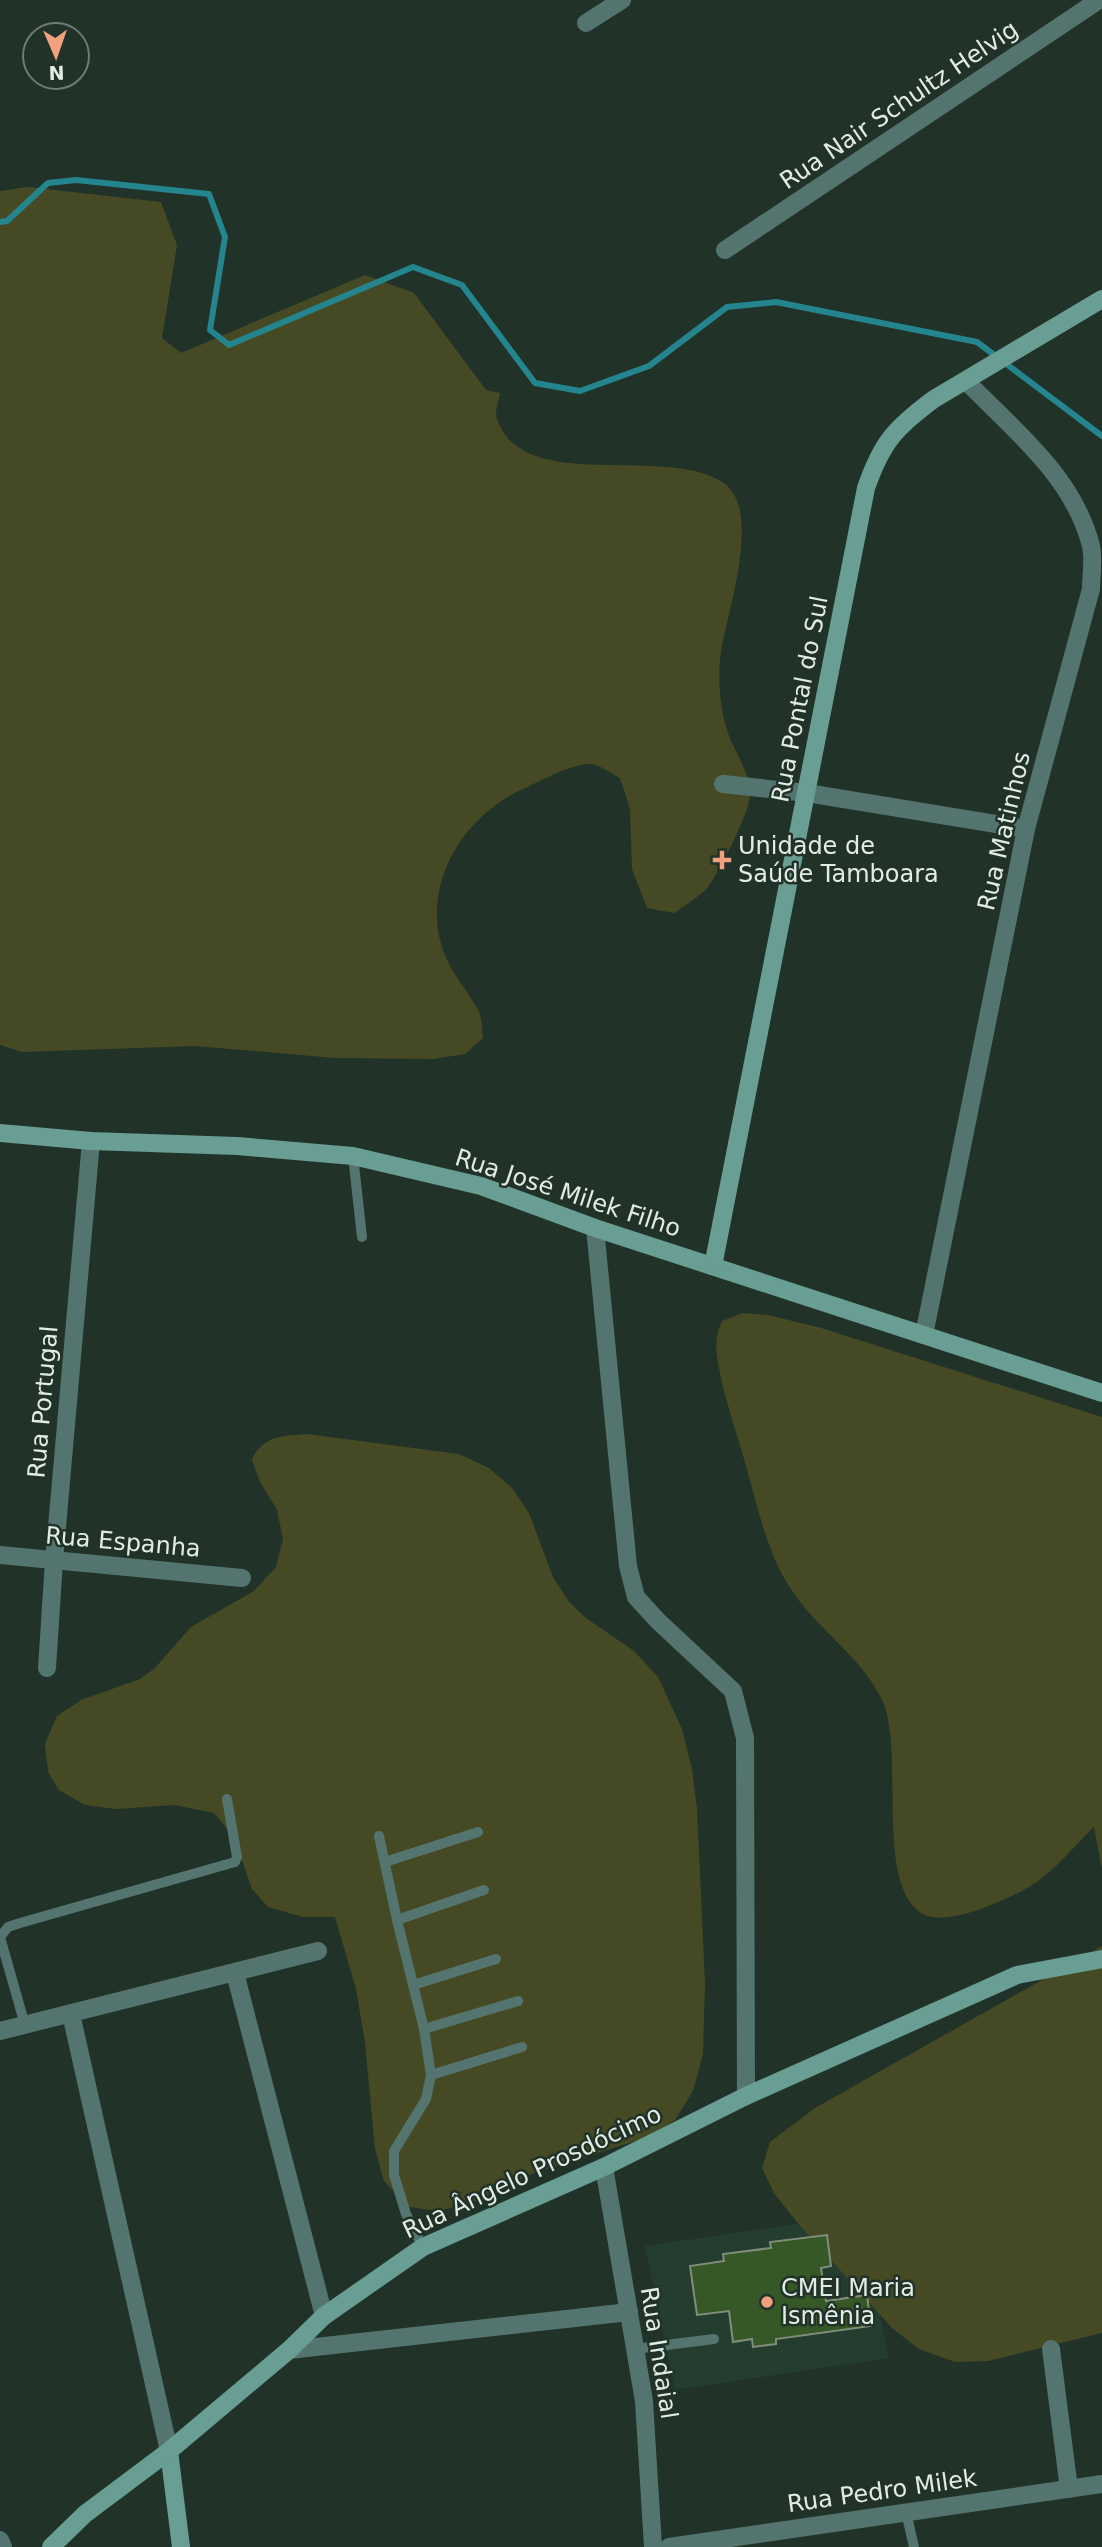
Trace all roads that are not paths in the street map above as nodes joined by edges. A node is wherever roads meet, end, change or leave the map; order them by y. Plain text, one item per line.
1 (622, 0) edge
2 (1099, 0) edge
3 (586, 23) dead end
4 (725, 250) dead end
5 (1102, 299) edge
6 (966, 380) junction
7 (723, 784) dead end
8 (807, 793) junction
9 (1026, 829) junction
10 (0, 1133) edge
11 (91, 1141) junction
12 (353, 1156) junction
13 (595, 1228) junction
14 (362, 1237) dead end
15 (713, 1266) junction
16 (924, 1335) junction
17 (1102, 1393) edge
18 (0, 1555) edge
19 (54, 1561) junction
20 (242, 1578) dead end
21 (47, 1668) dead end
22 (227, 1799) dead end
23 (478, 1832) dead end
24 (379, 1836) dead end
25 (385, 1862) junction
26 (484, 1890) dead end
27 (397, 1920) junction
28 (318, 1951) dead end
29 (496, 1959) dead end
30 (1102, 1959) edge
31 (235, 1973) junction
32 (412, 1984) junction
33 (518, 2001) dead end
34 (71, 2014) junction
35 (25, 2025) junction
36 (424, 2029) junction
37 (0, 2031) edge
38 (522, 2047) dead end
39 (431, 2075) junction
40 (746, 2096) junction
41 (604, 2167) junction
42 (423, 2247) junction
43 (629, 2312) junction
44 (324, 2316) junction
45 (714, 2339) dead end
46 (635, 2349) junction
47 (1051, 2349) dead end
48 (289, 2350) junction
49 (169, 2451) junction
50 (1069, 2488) junction
51 (1101, 2488) edge
52 (906, 2512) junction
53 (0, 2540) edge
54 (2, 2547) edge
55 (51, 2547) edge
56 (181, 2547) edge
57 (653, 2547) edge
58 (670, 2547) edge
59 (914, 2547) edge

1 - 3 street
2 - 4 street, Rua Nair Schultz Helvig
5 - 6 street, Rua Pontal do Sul
6 - 8 street, Rua Pontal do Sul
6 - 9 street, Rua Matinhos
7 - 8 street
8 - 9 street
8 - 15 street, Rua Pontal do Sul
9 - 16 street, Rua Matinhos
10 - 11 street, Rua José Milek Filho
11 - 12 street, Rua José Milek Filho
11 - 19 street, Rua Portugal
12 - 13 street, Rua José Milek Filho
12 - 14 lane
13 - 15 street, Rua José Milek Filho
13 - 40 street
15 - 16 street, Rua José Milek Filho
16 - 17 street, Rua José Milek Filho
18 - 19 street, Rua Espanha
19 - 20 street, Rua Espanha
19 - 21 street, Rua Portugal
22 - 35 lane
23 - 25 lane
24 - 25 lane
25 - 27 lane
26 - 27 lane
27 - 32 lane
28 - 31 street
29 - 32 lane
30 - 40 street, Rua Ângelo Prosdócimo
31 - 34 street
31 - 44 street
32 - 36 lane
33 - 36 lane
34 - 35 street
34 - 49 street
35 - 37 street
36 - 39 lane
38 - 39 lane
39 - 42 lane
40 - 41 street, Rua Ângelo Prosdócimo
41 - 42 street, Rua Ângelo Prosdócimo
41 - 43 street, Rua Indaial
42 - 44 street, Rua Ângelo Prosdócimo
43 - 46 street, Rua Indaial
43 - 48 street
44 - 48 street, Rua Ângelo Prosdócimo
45 - 46 lane
46 - 57 street, Rua Indaial
47 - 50 street
48 - 49 street, Rua Ângelo Prosdócimo
49 - 55 street, Rua Ângelo Prosdócimo
49 - 56 street
50 - 51 street, Rua Pedro Milek
50 - 52 street, Rua Pedro Milek
52 - 58 street, Rua Pedro Milek
52 - 59 lane
53 - 54 street

